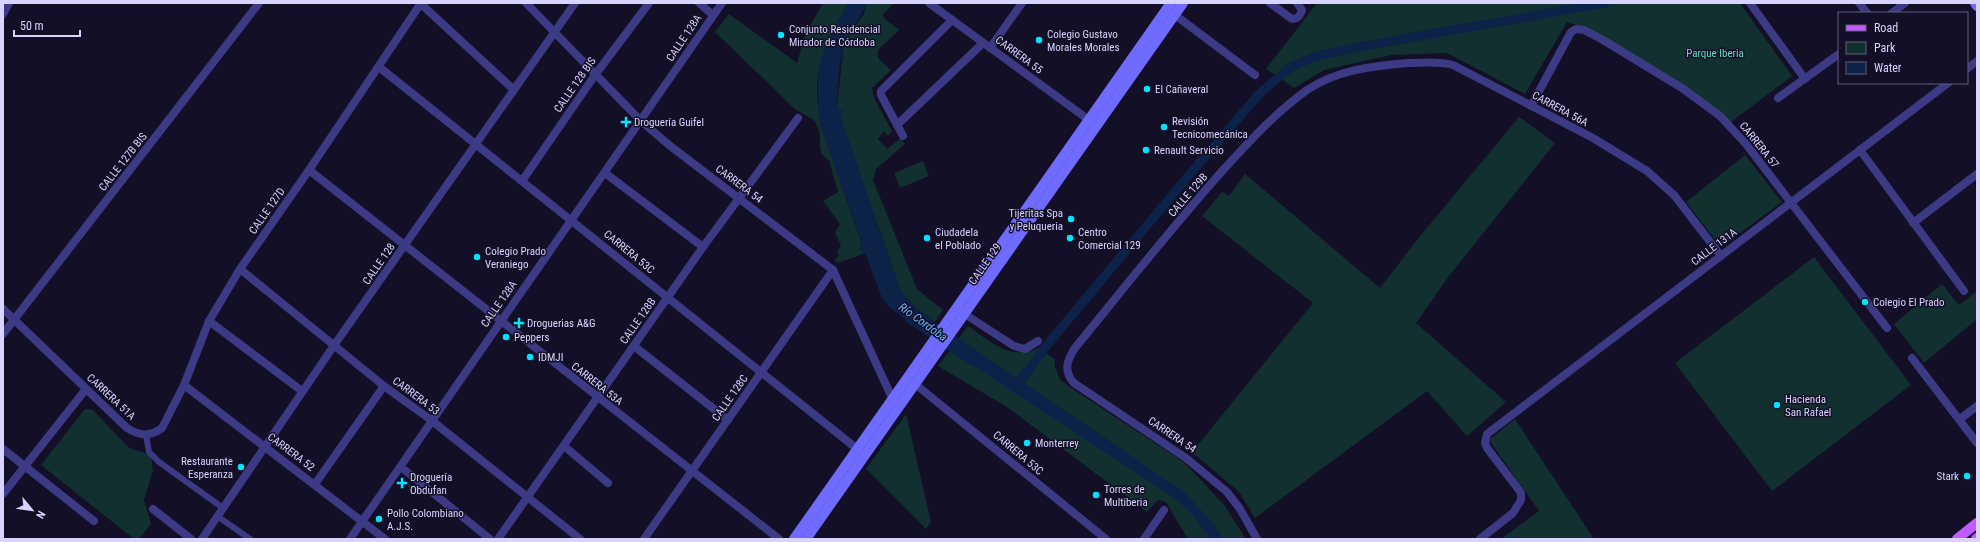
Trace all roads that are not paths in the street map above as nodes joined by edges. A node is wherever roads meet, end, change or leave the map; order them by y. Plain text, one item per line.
1 (9, 3) edge
2 (259, 3) edge
3 (421, 3) edge
4 (526, 3) edge
5 (575, 3) edge
6 (649, 3) edge
7 (700, 3) edge
8 (722, 3) edge
9 (929, 3) edge
10 (1022, 3) edge
11 (1171, 3) edge
12 (1183, 3) edge
13 (1270, 3) edge
14 (1297, 3) edge
15 (1750, 3) edge
16 (1859, 3) edge
17 (1905, 3) edge
18 (1975, 3) edge
19 (1977, 6) edge
20 (1866, 12) edge
21 (1893, 12) edge
22 (3, 14) edge
23 (713, 15) junction
24 (1175, 15) junction
25 (952, 20) junction
26 (554, 34) junction
27 (983, 42) junction
28 (990, 48) junction
29 (1838, 55) edge
30 (1977, 61) edge
31 (379, 67) junction
32 (1968, 68) edge
33 (1349, 70) joint
34 (595, 75) junction
35 (1255, 75) dead end
36 (1805, 79) junction
37 (1947, 84) edge
38 (514, 90) junction
39 (1778, 98) dead end
40 (1531, 106) junction
41 (798, 118) dead end
42 (641, 121) junction
43 (1093, 123) junction
44 (897, 125) junction
45 (903, 136) dead end
46 (476, 145) junction
47 (1860, 150) junction
48 (309, 170) junction
49 (605, 173) junction
50 (1977, 174) edge
51 (522, 181) junction
52 (739, 197) junction
53 (1790, 203) junction
54 (572, 220) junction
55 (1913, 223) junction
56 (405, 246) junction
57 (703, 247) junction
58 (1721, 256) junction
59 (240, 269) junction
60 (833, 270) junction
61 (1964, 291) dead end
62 (668, 297) junction
63 (3, 309) edge
64 (960, 311) junction
65 (15, 320) junction
66 (501, 320) junction
67 (209, 321) junction
68 (1886, 328) dead end
69 (3, 334) edge
70 (1038, 340) dead end
71 (335, 344) junction
72 (634, 346) junction
73 (929, 356) junction
74 (1912, 358) dead end
75 (1067, 361) joint
76 (761, 372) junction
77 (915, 384) junction
78 (184, 385) junction
79 (384, 386) junction
80 (86, 389) junction
81 (302, 391) junction
82 (597, 398) junction
83 (893, 399) junction
84 (1977, 406) edge
85 (897, 409) junction
86 (1960, 419) junction
87 (431, 420) junction
88 (728, 420) junction
89 (146, 435) junction
90 (1977, 443) edge
91 (264, 446) junction
92 (564, 446) junction
93 (3, 449) edge
94 (861, 452) junction
95 (24, 466) junction
96 (401, 467) junction
97 (692, 472) junction
98 (608, 483) dead end
99 (314, 484) junction
100 (3, 494) edge
101 (527, 498) junction
102 (223, 508) junction
103 (153, 509) dead end
104 (1164, 510) dead end
105 (217, 516) junction
106 (94, 521) dead end
107 (362, 522) junction
108 (1977, 523) edge
109 (575, 537) edge
110 (192, 539) edge
111 (202, 539) edge
112 (250, 539) edge
113 (350, 539) edge
114 (385, 539) edge
115 (490, 539) edge
116 (498, 539) edge
117 (644, 539) edge
118 (778, 539) edge
119 (794, 539) edge
120 (806, 539) edge
121 (1106, 539) edge
122 (1144, 539) edge
123 (1257, 539) edge
124 (1480, 539) edge
125 (1956, 539) edge

1 - 22 street
2 - 65 street, CALLE 127B BIS
3 - 31 street, CALLE 127D
3 - 38 street
4 - 26 street, CARRERA 54
5 - 26 street, CALLE 128
6 - 34 street, CALLE 128 BIS
7 - 23 street
8 - 23 street, CALLE 128A
9 - 25 street, CARRERA 55
10 - 28 street
11 - 43 main road, CALLE 129
12 - 24 main road, CALLE 129
13 - 14 street
15 - 36 street
16 - 20 street
17 - 21 street
18 - 19 main road
23 - 42 street, CALLE 128A
24 - 35 street
24 - 43 main road, CALLE 129
25 - 27 street, CARRERA 55
25 - 44 street
26 - 34 street, CARRERA 54
26 - 38 street, CALLE 128
27 - 28 street, CARRERA 55
27 - 44 street
28 - 43 street, CARRERA 55
29 - 36 street
30 - 32 street
31 - 46 street, CARRERA 53C
31 - 48 street, CALLE 127D
33 - 40 street, CARRERA 56A
33 - 75 street, CALLE 129B
34 - 42 street, CARRERA 54
34 - 51 street, CALLE 128 BIS
36 - 39 street
37 - 47 street, CALLE 131A
38 - 46 street, CALLE 128
40 - 53 street, CARRERA 57
40 - 58 street, CARRERA 56A
41 - 52 street, CALLE 128B
42 - 49 street, CALLE 128A
42 - 52 street, CARRERA 54
43 - 64 main road, CALLE 129
44 - 45 street
46 - 51 street, CARRERA 53C
46 - 56 street, CALLE 128
47 - 53 street, CALLE 131A
47 - 55 street
48 - 56 street, CARRERA 53A
48 - 59 street, CALLE 127D
49 - 54 street, CALLE 128A
49 - 57 street
50 - 55 street
51 - 54 street, CARRERA 53C
52 - 57 street, CALLE 128B
52 - 60 street, CARRERA 54
53 - 58 street, CALLE 131A
53 - 68 street, CARRERA 57
54 - 62 street, CARRERA 53C
54 - 66 street, CALLE 128A
55 - 61 street
56 - 66 street, CARRERA 53A
56 - 71 street, CALLE 128
57 - 62 street, CALLE 128B
58 - 124 street, CALLE 131A
59 - 67 street, CALLE 127D
59 - 71 street, CARRERA 53
60 - 76 street, CALLE 128C
60 - 83 street, CARRERA 54
62 - 72 street, CALLE 128B
62 - 76 street, CARRERA 53C
63 - 65 street, CARRERA 51A
64 - 70 street
64 - 73 main road, CALLE 129
65 - 69 street, CALLE 127B BIS
65 - 80 street, CARRERA 51A
66 - 82 street, CARRERA 53A
66 - 87 street, CALLE 128A
67 - 78 street, CALLE 127D
67 - 81 street
71 - 79 street, CARRERA 53
71 - 81 street, CALLE 128
72 - 82 street, CALLE 128B
72 - 88 street
73 - 77 main road, CALLE 129
73 - 83 main road, CALLE 129
74 - 86 street
75 - 123 street, CARRERA 54
76 - 88 street, CALLE 128C
76 - 94 street, CARRERA 53C
77 - 85 main road, CALLE 129
77 - 121 street, CARRERA 53C
78 - 89 street, CALLE 127D
78 - 91 street, CARRERA 52
79 - 87 street, CARRERA 53
79 - 99 street
80 - 89 street, CARRERA 51A
80 - 95 street
81 - 91 street, CALLE 128
82 - 92 street, CALLE 128B
82 - 97 street, CARRERA 53A
83 - 85 street, CARRERA 54
83 - 94 main road, CALLE 129
84 - 86 street
85 - 94 main road, CALLE 129
86 - 90 street
87 - 96 street, CALLE 128A
87 - 101 street, CARRERA 53
88 - 97 street, CALLE 128C
89 - 102 street
91 - 99 street, CARRERA 52
91 - 102 street, CALLE 128
92 - 98 street
92 - 101 street, CALLE 128B
93 - 95 street
94 - 119 main road, CALLE 129
94 - 120 main road, CALLE 129
95 - 100 street
95 - 106 street
96 - 107 street, CALLE 128A
96 - 115 street
97 - 117 street, CALLE 128C
97 - 118 street, CARRERA 53A
99 - 107 street, CARRERA 52
101 - 109 street, CARRERA 53
101 - 116 street, CALLE 128B
102 - 105 street, CALLE 128
103 - 110 street
104 - 122 street
105 - 111 street, CALLE 128
105 - 112 street
107 - 113 street, CALLE 128A
107 - 114 street, CARRERA 52
108 - 125 main road

